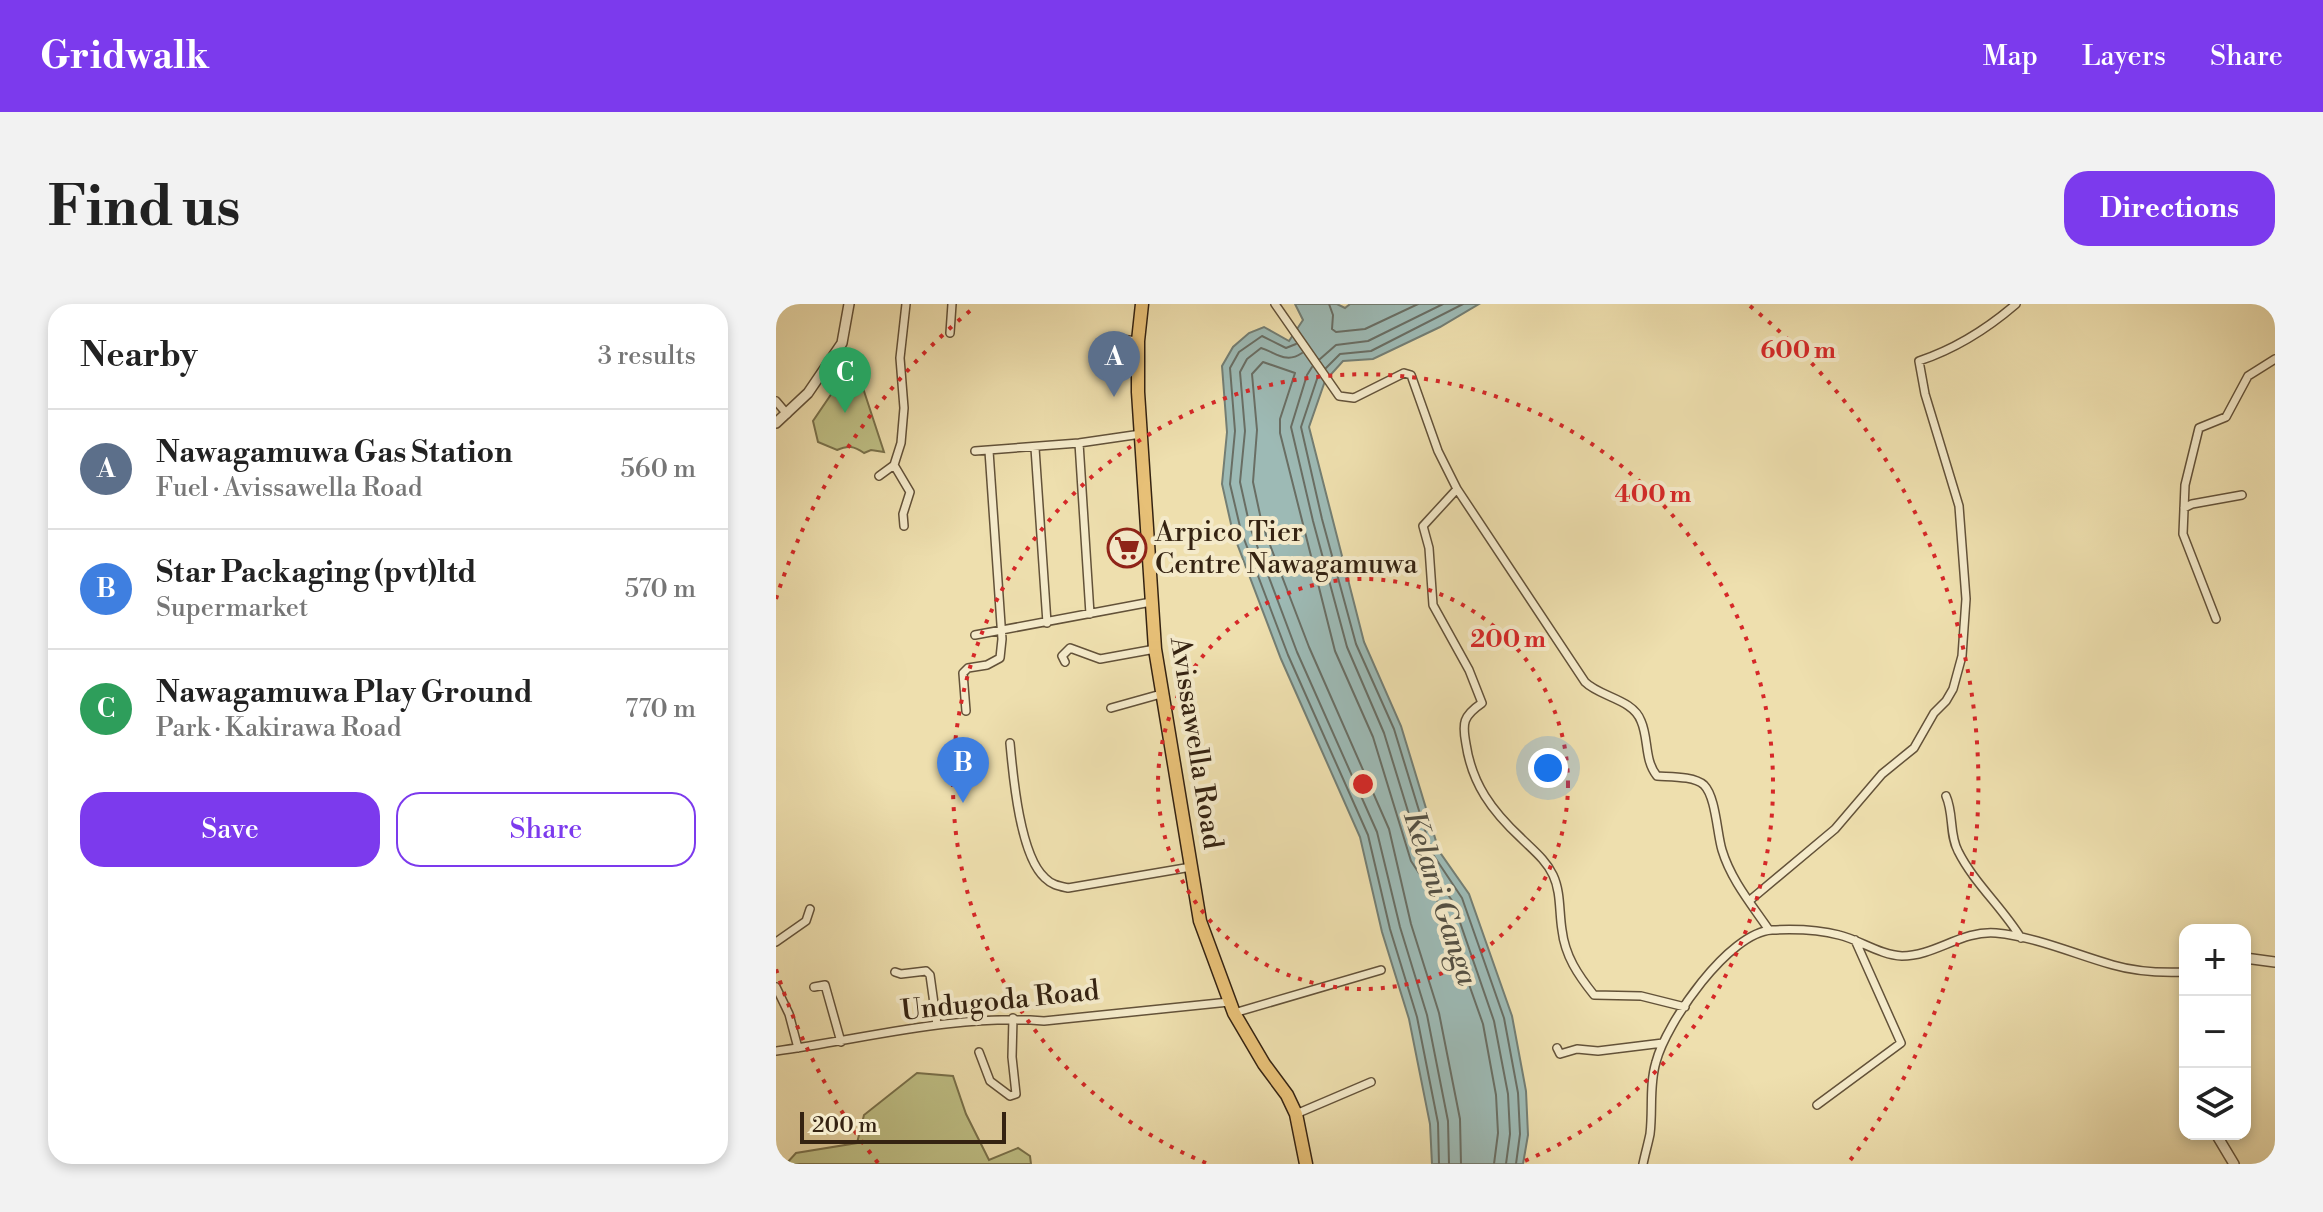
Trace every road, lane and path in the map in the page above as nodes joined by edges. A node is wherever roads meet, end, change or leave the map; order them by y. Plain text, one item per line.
1 (849, 304) edge
2 (906, 304) edge
3 (952, 304) edge
4 (1142, 304) edge
5 (1275, 304) edge
6 (2016, 304) edge
7 (950, 333) dead end
8 (1111, 338) dead end
9 (1138, 341) junction
10 (2275, 359) edge
11 (776, 401) edge
12 (787, 414) junction
13 (776, 423) edge
14 (1141, 434) junction
15 (1079, 443) junction
16 (1035, 448) junction
17 (975, 451) dead end
18 (989, 451) junction
19 (894, 465) junction
20 (879, 476) dead end
21 (1457, 489) junction
22 (2242, 495) dead end
23 (2184, 508) junction
24 (904, 526) dead end
25 (1151, 602) junction
26 (1090, 614) junction
27 (2216, 619) dead end
28 (1047, 623) junction
29 (1001, 631) junction
30 (975, 635) dead end
31 (1155, 649) junction
32 (1094, 656) junction
33 (1080, 660) dead end
34 (1065, 662) dead end
35 (1161, 694) junction
36 (1111, 708) dead end
37 (966, 711) dead end
38 (1010, 743) dead end
39 (1946, 796) dead end
40 (1191, 867) junction
41 (1749, 901) junction
42 (810, 909) dead end
43 (1769, 930) junction
44 (2021, 938) junction
45 (1855, 940) junction
46 (776, 942) edge
47 (2251, 959) edge
48 (2275, 962) edge
49 (1381, 970) dead end
50 (895, 972) dead end
51 (2179, 972) edge
52 (776, 987) edge
53 (814, 987) dead end
54 (1232, 1007) junction
55 (1685, 1007) junction
56 (1013, 1018) junction
57 (937, 1025) junction
58 (841, 1042) junction
59 (1663, 1043) junction
60 (798, 1048) junction
61 (1557, 1048) dead end
62 (776, 1051) edge
63 (979, 1052) dead end
64 (1371, 1082) dead end
65 (1817, 1105) dead end
66 (1296, 1114) junction
67 (2220, 1140) edge
68 (1306, 1164) edge
69 (1643, 1164) edge
70 (2234, 1164) edge

1 - 12 street
2 - 19 street
3 - 7 street
4 - 9 main road, Avissawella Road
5 - 21 street
6 - 41 street
8 - 9 street
9 - 14 main road, Avissawella Road
10 - 23 street
11 - 12 street
12 - 13 street
14 - 15 street
14 - 25 main road, Avissawella Road
15 - 16 street
15 - 26 street
16 - 18 street
16 - 28 street
17 - 18 street
18 - 29 street
19 - 20 street
19 - 24 street
21 - 41 street
21 - 55 street
22 - 23 street
23 - 27 street
25 - 26 street
25 - 31 main road, Avissawella Road
26 - 28 street
28 - 29 street
29 - 30 street
29 - 37 street
31 - 32 street
31 - 35 main road, Avissawella Road
32 - 33 street
32 - 34 street
35 - 36 street
35 - 40 main road, Avissawella Road
38 - 40 street
39 - 44 street
40 - 54 main road, Avissawella Road
41 - 43 street
42 - 46 street
43 - 45 street
43 - 55 street
44 - 45 street
44 - 51 street
45 - 65 street
47 - 48 street
49 - 54 street, Undugoda Road
50 - 57 street
52 - 60 street
53 - 58 street
54 - 56 street, Undugoda Road
54 - 66 main road, Avissawella Road
55 - 59 street
56 - 57 street, Undugoda Road
56 - 63 street
57 - 58 street, Undugoda Road
58 - 60 street, Undugoda Road
59 - 61 street
59 - 69 street
60 - 62 street, Undugoda Road
64 - 66 street
66 - 68 main road, Avissawella Road
67 - 70 street

